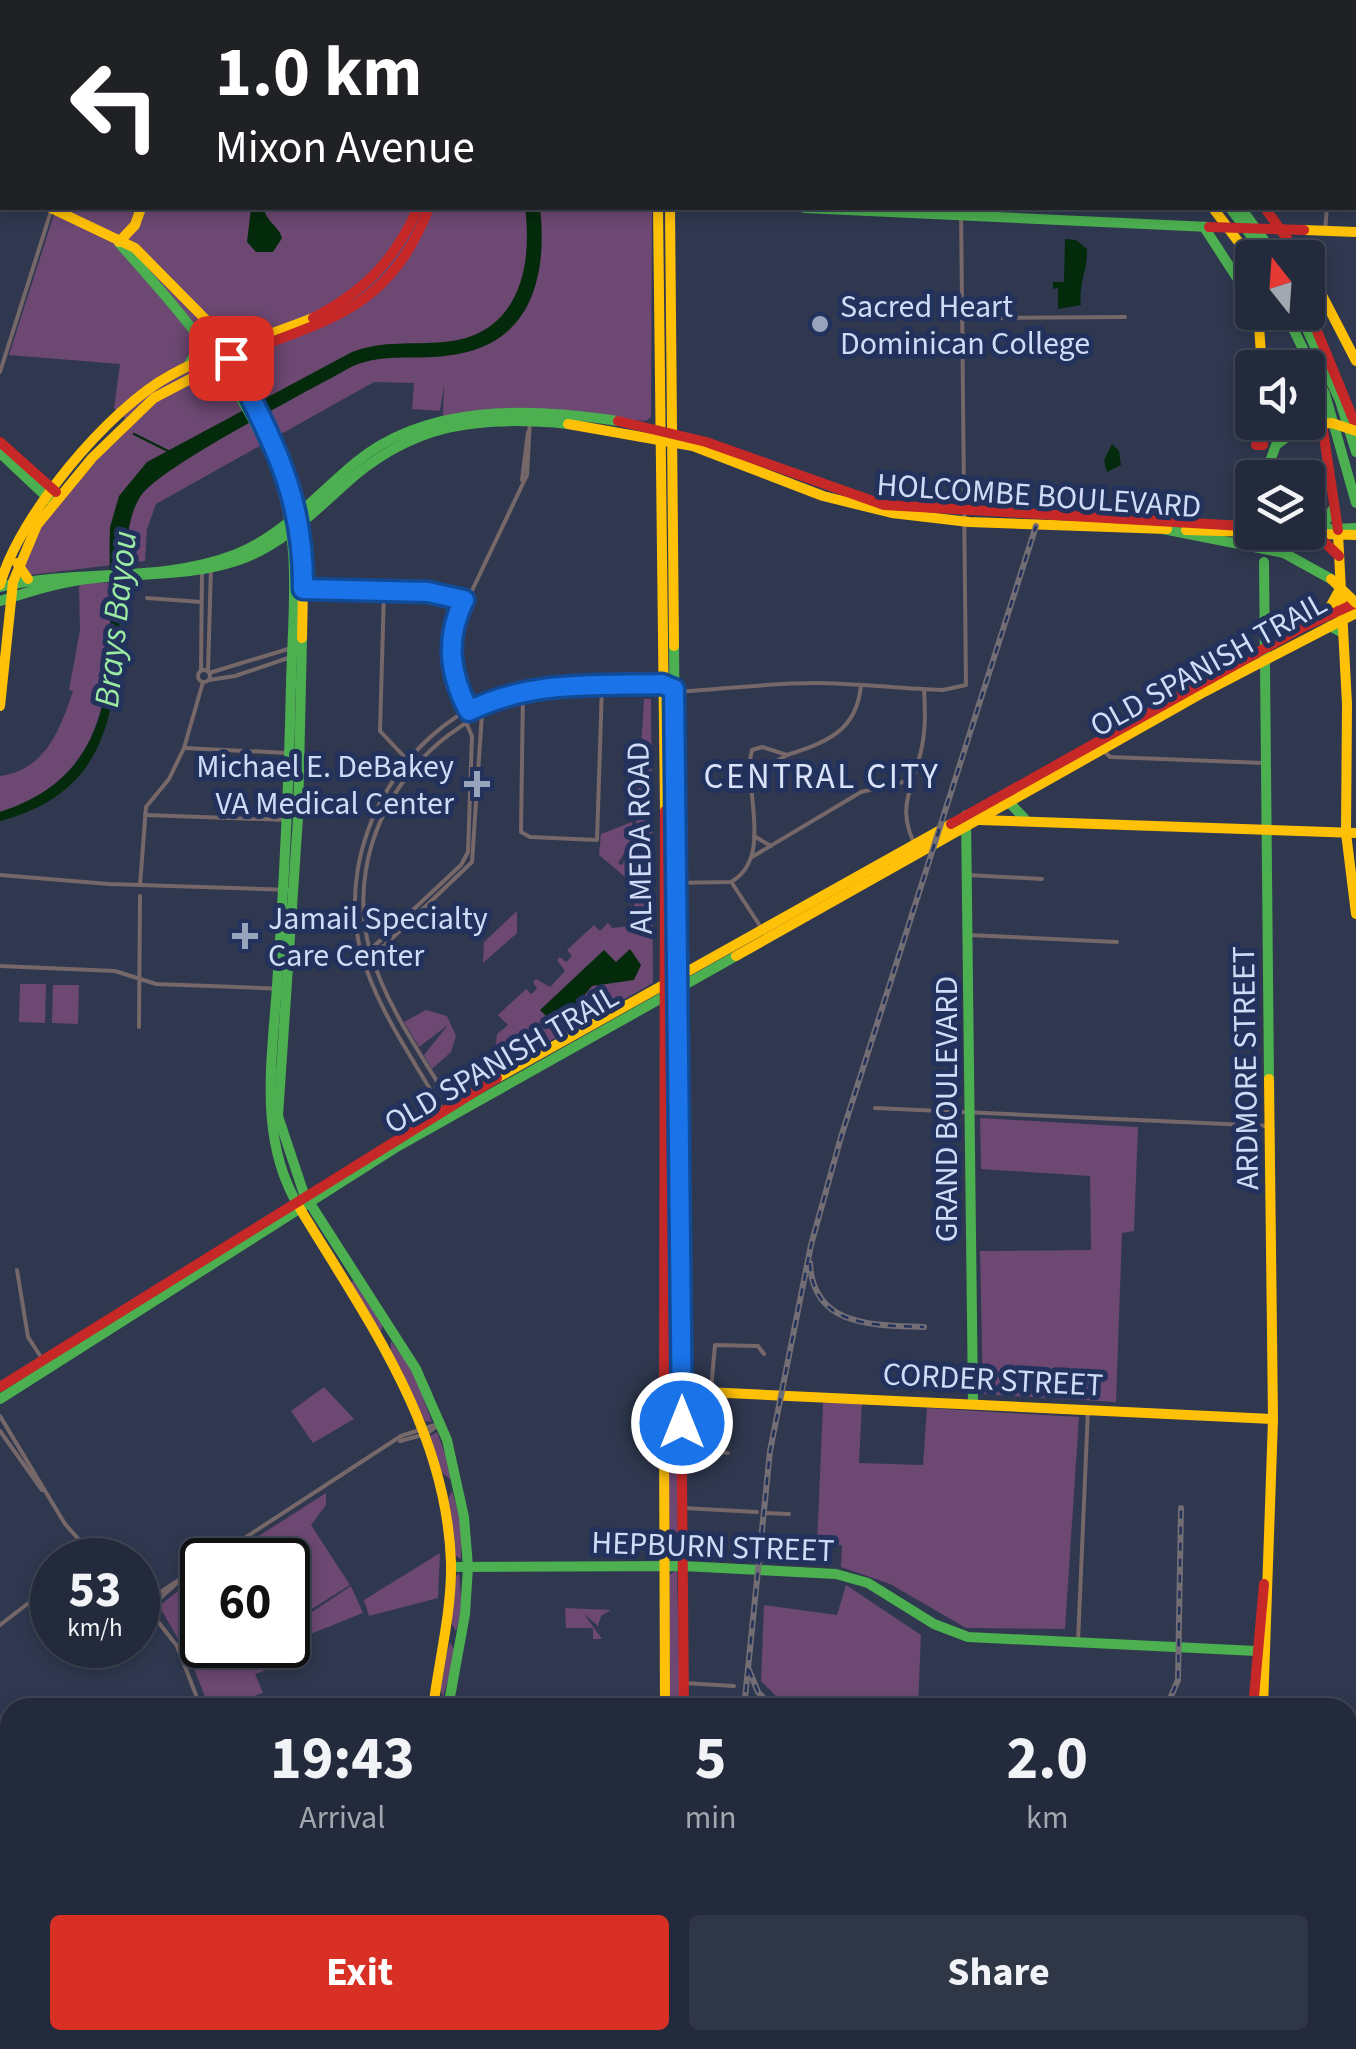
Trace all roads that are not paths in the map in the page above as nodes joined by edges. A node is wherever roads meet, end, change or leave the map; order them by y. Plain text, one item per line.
1 (51, 210) edge
2 (56, 210) edge
3 (140, 210) edge
4 (418, 210) edge
5 (427, 210) edge
6 (658, 210) edge
7 (670, 210) edge
8 (913, 210) edge
9 (1215, 210) edge
10 (1232, 210) edge
11 (1241, 210) edge
12 (1265, 210) edge
13 (1327, 210) edge
14 (960, 211) edge
15 (417, 226) junction
16 (1206, 227) junction
17 (1325, 231) junction
18 (1356, 232) edge
19 (1237, 240) edge
20 (1254, 240) edge
21 (1264, 240) edge
22 (1288, 240) edge
23 (119, 242) junction
24 (1235, 274) edge
25 (666, 289) junction
26 (1325, 299) edge
27 (1125, 317) dead end
28 (962, 318) junction
29 (214, 328) junction
30 (196, 329) junction
31 (1295, 330) edge
32 (1307, 330) edge
33 (1316, 330) edge
34 (1298, 336) junction
35 (260, 338) junction
36 (1302, 350) edge
37 (223, 356) junction
38 (1356, 358) edge
39 (188, 366) junction
40 (0, 372) edge
41 (123, 422) junction
42 (1325, 422) edge
43 (530, 424) junction
44 (1356, 429) edge
45 (264, 433) junction
46 (666, 436) junction
47 (1263, 440) edge
48 (1322, 440) edge
49 (0, 442) edge
50 (1256, 445) dead end
51 (1356, 452) edge
52 (0, 453) edge
53 (270, 456) junction
54 (284, 469) junction
55 (54, 497) junction
56 (1334, 502) junction
57 (1356, 503) edge
58 (965, 515) junction
59 (1325, 522) edge
60 (296, 524) junction
61 (1235, 525) edge
62 (1164, 529) junction
63 (1235, 530) edge
64 (1356, 532) edge
65 (1325, 533) edge
66 (1340, 533) junction
67 (1325, 540) edge
68 (1339, 556) junction
69 (1264, 562) dead end
70 (17, 563) junction
71 (207, 566) junction
72 (94, 574) junction
73 (28, 579) junction
74 (3, 585) edge
75 (303, 589) junction
76 (1340, 589) junction
77 (202, 590) junction
78 (384, 592) junction
79 (147, 598) dead end
80 (185, 599) junction
81 (4, 600) edge
82 (464, 600) junction
83 (201, 602) junction
84 (1350, 610) edge
85 (1319, 624) junction
86 (1343, 633) junction
87 (450, 638) junction
88 (297, 649) junction
89 (1265, 654) junction
90 (201, 672) junction
91 (207, 677) junction
92 (860, 685) junction
93 (602, 686) junction
94 (666, 689) junction
95 (523, 690) junction
96 (924, 690) junction
97 (602, 695) junction
98 (524, 698) junction
99 (0, 706) edge
100 (469, 711) junction
101 (483, 713) junction
102 (462, 714) junction
103 (472, 717) junction
104 (466, 721) junction
105 (480, 733) junction
106 (184, 748) junction
107 (1095, 750) junction
108 (290, 753) junction
109 (787, 755) junction
110 (407, 760) junction
111 (1266, 763) junction
112 (413, 766) junction
113 (754, 775) junction
114 (912, 780) junction
115 (474, 797) junction
116 (1006, 798) junction
117 (145, 816) junction
118 (1026, 819) junction
119 (288, 820) junction
120 (970, 820) junction
121 (1267, 827) junction
122 (1351, 833) edge
123 (754, 836) junction
124 (771, 846) junction
125 (916, 849) junction
126 (750, 858) junction
127 (0, 875) edge
128 (968, 875) junction
129 (739, 877) junction
130 (1042, 879) dead end
131 (728, 882) junction
132 (671, 883) junction
133 (140, 886) junction
134 (289, 890) junction
135 (140, 896) dead end
136 (743, 896) junction
137 (1356, 914) edge
138 (764, 934) junction
139 (969, 935) junction
140 (385, 936) junction
141 (368, 937) junction
142 (1117, 942) dead end
143 (370, 950) junction
144 (362, 953) junction
145 (0, 966) edge
146 (138, 977) junction
147 (671, 985) junction
148 (282, 989) junction
149 (139, 1027) dead end
150 (663, 1100) junction
151 (682, 1100) junction
152 (875, 1108) dead end
153 (448, 1110) junction
154 (971, 1111) junction
155 (1270, 1126) junction
156 (301, 1202) junction
157 (681, 1218) junction
158 (662, 1219) junction
159 (17, 1270) dead end
160 (392, 1332) junction
161 (380, 1341) junction
162 (764, 1354) dead end
163 (46, 1364) junction
164 (713, 1386) junction
165 (0, 1387) edge
166 (662, 1390) junction
167 (682, 1390) junction
168 (0, 1399) edge
169 (973, 1403) junction
170 (1088, 1409) junction
171 (0, 1416) edge
172 (1273, 1419) junction
173 (442, 1424) junction
174 (425, 1430) junction
175 (0, 1431) edge
176 (682, 1449) junction
177 (728, 1452) dead end
178 (458, 1483) junction
179 (442, 1486) junction
180 (46, 1494) junction
181 (683, 1508) junction
182 (757, 1512) dead end
183 (765, 1512) dead end
184 (789, 1514) dead end
185 (78, 1538) edge
186 (246, 1538) edge
187 (450, 1566) junction
188 (664, 1566) junction
189 (684, 1566) junction
190 (468, 1567) junction
191 (1266, 1573) junction
192 (180, 1579) joint
193 (160, 1592) edge
194 (160, 1598) edge
195 (30, 1602) edge
196 (160, 1621) edge
197 (0, 1626) edge
198 (445, 1635) junction
199 (460, 1638) junction
200 (1078, 1642) junction
201 (1256, 1650) junction
202 (684, 1683) junction
203 (734, 1686) dead end
204 (197, 1698) edge
205 (434, 1698) edge
206 (449, 1698) edge
207 (665, 1698) edge
208 (684, 1698) edge
209 (1254, 1698) edge
210 (1263, 1698) edge

1 - 40 street
2 - 23 main road
3 - 23 main road
4 - 15 main road
5 - 15 main road
6 - 25 main road, ALMEDA ROAD
7 - 25 main road, ALMEDA ROAD
8 - 14 main road
9 - 19 main road
10 - 20 main road
11 - 21 main road
12 - 22 main road
13 - 17 street
14 - 16 main road
14 - 28 street
15 - 35 main road
15 - 37 main road
16 - 17 main road, bridge
16 - 24 main road
17 - 18 main road
23 - 29 main road
23 - 30 main road
25 - 46 main road, ALMEDA ROAD
26 - 38 main road
27 - 28 street
28 - 58 street
29 - 35 main road
29 - 37 main road
30 - 37 main road
30 - 39 main road
31 - 34 main road
32 - 51 main road
33 - 44 main road
34 - 36 main road
34 - 57 main road
35 - 37 main road
37 - 39 main road
37 - 41 main road
37 - 45 main road
39 - 41 main road
41 - 55 main road
42 - 44 main road, bridge
43 - 46 main road, HOLCOMBE BOULEVARD
43 - 60 main road, HOLCOMBE BOULEVARD
43 - 82 street
45 - 53 main road
45 - 54 main road
46 - 58 main road, HOLCOMBE BOULEVARD
46 - 94 main road, ALMEDA ROAD
47 - 50 main road
48 - 56 main road
49 - 55 main road
52 - 55 main road
53 - 54 main road
53 - 60 main road
54 - 60 main road
55 - 70 main road
55 - 74 main road
56 - 59 main road
56 - 66 main road
58 - 61 main road, HOLCOMBE BOULEVARD
58 - 62 main road, HOLCOMBE BOULEVARD
58 - 96 street
60 - 71 main road, HOLCOMBE BOULEVARD
60 - 75 main road
60 - 88 main road
62 - 63 main road, HOLCOMBE BOULEVARD
62 - 84 main road, bridge
64 - 66 main road, HOLCOMBE BOULEVARD
65 - 66 main road, HOLCOMBE BOULEVARD
66 - 68 main road
67 - 68 main road
68 - 76 main road
69 - 89 main road, ARDMORE STREET
70 - 73 main road
70 - 74 main road
71 - 72 main road, HOLCOMBE BOULEVARD
71 - 77 street
71 - 91 street
72 - 73 main road, HOLCOMBE BOULEVARD
72 - 81 main road, HOLCOMBE BOULEVARD
73 - 74 main road, HOLCOMBE BOULEVARD
74 - 81 main road
75 - 78 street
75 - 88 main road
76 - 84 main road
76 - 85 main road
77 - 80 street
77 - 83 street
78 - 82 street
78 - 110 street
79 - 80 street
80 - 83 street
81 - 99 main road
82 - 87 street
83 - 90 street
84 - 85 main road, OLD SPANISH TRAIL
84 - 86 main road
85 - 86 main road
85 - 89 main road, OLD SPANISH TRAIL
86 - 122 main road
87 - 100 street
87 - 102 street
88 - 91 street
88 - 91 street
88 - 108 main road
88 - 134 main road
89 - 107 main road, OLD SPANISH TRAIL
89 - 111 main road, ARDMORE STREET
90 - 91 street
90 - 91 street
91 - 106 street
92 - 94 street
92 - 96 street
92 - 109 street
93 - 94 street
93 - 95 street
93 - 97 street
94 - 97 street
94 - 132 main road, ALMEDA ROAD
95 - 98 street
95 - 100 street
96 - 114 street
97 - 98 street
97 - 98 street
98 - 101 street
100 - 102 street
100 - 103 street
101 - 103 street
101 - 105 street
102 - 104 street
102 - 110 street
103 - 104 street
103 - 105 street
104 - 112 street
104 - 115 street
105 - 115 street
106 - 108 street
106 - 117 street
107 - 111 street
107 - 116 main road, OLD SPANISH TRAIL
108 - 119 main road
109 - 113 street
109 - 113 street
110 - 112 street
110 - 144 street
111 - 121 main road, ARDMORE STREET
112 - 141 street
113 - 123 street
114 - 124 street
114 - 125 street
115 - 140 street
115 - 143 street
116 - 118 main road
116 - 120 main road, OLD SPANISH TRAIL
117 - 119 street
117 - 133 street
118 - 120 main road
118 - 121 main road
119 - 134 main road
120 - 125 main road, OLD SPANISH TRAIL
120 - 128 main road, GRAND BOULEVARD
121 - 122 main road
121 - 155 main road, ARDMORE STREET
122 - 137 main road
123 - 124 street
123 - 126 street
124 - 126 street
125 - 138 main road, OLD SPANISH TRAIL
126 - 129 street
127 - 133 street
128 - 130 street
128 - 139 main road, GRAND BOULEVARD
129 - 131 street
129 - 136 street
131 - 132 street
131 - 136 street
132 - 147 main road, ALMEDA ROAD
133 - 134 street
134 - 148 main road
135 - 146 street
136 - 138 street
138 - 147 main road, OLD SPANISH TRAIL
139 - 142 street
139 - 154 main road, GRAND BOULEVARD
140 - 141 street
140 - 143 street
141 - 143 street
143 - 144 street
143 - 153 street
144 - 153 street
145 - 146 street
146 - 148 street
146 - 149 street
147 - 150 main road, ALMEDA ROAD
147 - 151 main road, ALMEDA ROAD
147 - 153 main road, OLD SPANISH TRAIL
148 - 156 main road
150 - 151 main road
150 - 158 main road, ALMEDA ROAD
151 - 157 main road, ALMEDA ROAD
152 - 154 street
153 - 156 main road, OLD SPANISH TRAIL
154 - 155 street
154 - 169 main road, GRAND BOULEVARD
155 - 172 main road, ARDMORE STREET
156 - 160 main road
156 - 161 main road
156 - 163 main road, OLD SPANISH TRAIL
157 - 158 main road
157 - 167 main road, ALMEDA ROAD
158 - 166 main road, ALMEDA ROAD
159 - 163 street
160 - 161 main road
160 - 173 main road
161 - 174 main road
162 - 164 street
163 - 165 main road, OLD SPANISH TRAIL
163 - 168 main road, OLD SPANISH TRAIL
164 - 167 main road, CORDER STREET
164 - 169 main road, CORDER STREET
166 - 167 main road, CORDER STREET
166 - 188 main road, ALMEDA ROAD
167 - 176 main road, ALMEDA ROAD
169 - 170 main road, CORDER STREET
170 - 172 main road, CORDER STREET
170 - 200 street
171 - 180 street
172 - 191 main road, ARDMORE STREET
173 - 174 street
173 - 178 main road
174 - 179 main road
174 - 186 street
175 - 180 street
176 - 177 street
176 - 181 main road, ALMEDA ROAD
178 - 179 main road
178 - 190 main road
179 - 187 main road
180 - 185 street
181 - 182 street
181 - 189 main road, ALMEDA ROAD
183 - 184 street
187 - 190 main road, HEPBURN STREET
187 - 198 main road
188 - 189 main road, HEPBURN STREET
188 - 190 main road, HEPBURN STREET
188 - 207 main road, ALMEDA ROAD
189 - 200 main road, HEPBURN STREET
189 - 202 main road, ALMEDA ROAD
190 - 199 main road
191 - 201 main road, ARDMORE STREET
191 - 210 main road, ARDMORE STREET
192 - 193 street
192 - 194 street
195 - 197 street
196 - 204 street
198 - 199 main road
198 - 205 main road
199 - 206 main road
200 - 201 main road
201 - 209 main road, ARDMORE STREET
202 - 203 street
202 - 208 main road, ALMEDA ROAD

